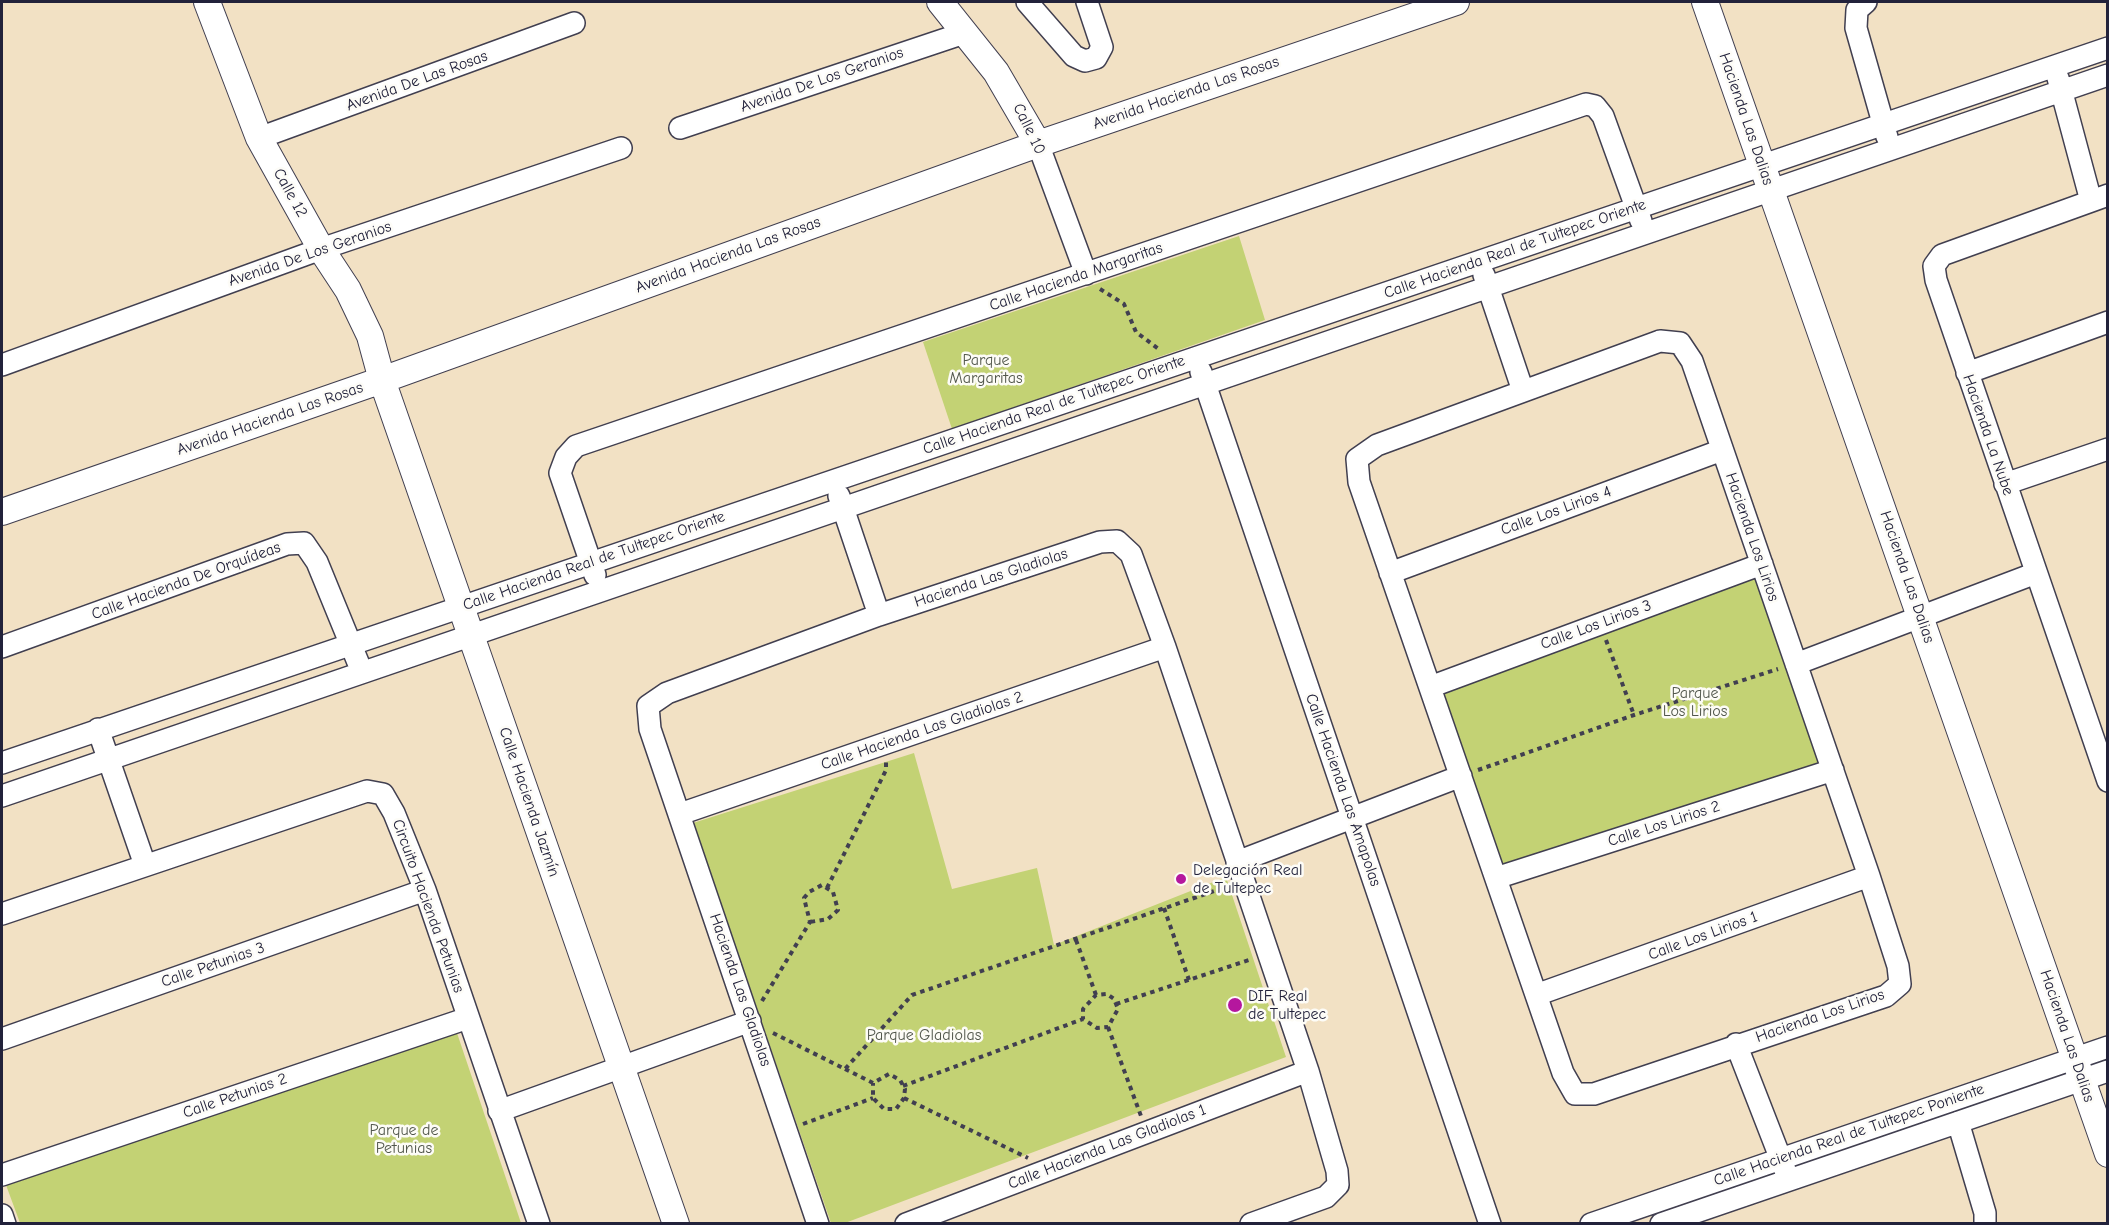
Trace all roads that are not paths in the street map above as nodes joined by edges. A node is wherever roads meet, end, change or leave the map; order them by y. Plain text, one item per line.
1 (207, 2) edge
2 (940, 2) edge
3 (1027, 2) edge
4 (1087, 2) edge
5 (1456, 2) edge
6 (1705, 2) edge
7 (1866, 2) edge
8 (574, 23) dead end
9 (964, 33) junction
10 (2108, 48) edge
11 (2055, 66) junction
12 (2108, 75) edge
13 (2061, 91) junction
14 (1883, 124) junction
15 (680, 128) dead end
16 (259, 138) junction
17 (1038, 144) junction
18 (621, 148) dead end
19 (1890, 149) junction
20 (1762, 165) junction
21 (1771, 190) junction
22 (2099, 198) edge
23 (1637, 208) junction
24 (1645, 233) junction
25 (321, 249) junction
26 (1479, 261) junction
27 (1086, 274) junction
28 (1488, 287) junction
29 (2108, 322) edge
30 (1187, 360) junction
31 (2, 365) edge
32 (1967, 373) junction
33 (382, 380) junction
34 (1205, 384) junction
35 (1523, 391) junction
36 (2108, 449) edge
37 (1722, 450) junction
38 (834, 480) junction
39 (2005, 484) junction
40 (843, 508) junction
41 (2, 512) edge
42 (591, 562) junction
43 (1762, 564) junction
44 (1390, 573) junction
45 (2036, 573) junction
46 (600, 591) junction
47 (461, 606) junction
48 (879, 615) junction
49 (1920, 616) junction
50 (471, 635) junction
51 (350, 644) junction
52 (2, 647) edge
53 (1165, 647) junction
54 (1796, 664) junction
55 (362, 672) junction
56 (1430, 687) junction
57 (98, 729) junction
58 (109, 759) junction
59 (2, 763) edge
60 (1833, 770) junction
61 (1461, 776) junction
62 (2108, 782) edge
63 (2, 796) edge
64 (680, 814) junction
65 (1352, 817) junction
66 (145, 865) junction
67 (1240, 871) junction
68 (1869, 876) junction
69 (1496, 878) junction
70 (424, 890) junction
71 (2, 915) edge
72 (1536, 995) junction
73 (468, 1018) junction
74 (750, 1022) junction
75 (2, 1039) edge
76 (1736, 1044) junction
77 (2108, 1047) edge
78 (621, 1068) junction
79 (2079, 1069) junction
80 (1308, 1071) junction
81 (2108, 1071) edge
82 (499, 1111) junction
83 (1958, 1122) junction
84 (2108, 1154) edge
85 (1780, 1159) junction
86 (2, 1175) edge
87 (1788, 1180) junction
88 (2, 1215) edge
89 (4, 1224) edge
90 (539, 1224) edge
91 (676, 1224) edge
92 (818, 1224) edge
93 (906, 1224) edge
94 (1251, 1224) edge
95 (1490, 1224) edge
96 (1590, 1224) edge
97 (1661, 1224) edge
98 (1985, 1224) edge

1 - 16 street, Calle 12
2 - 9 street, Calle 10
3 - 4 street
5 - 17 street, Avenida Hacienda Las Rosas
6 - 20 street, Hacienda Las Dalias
7 - 14 street
8 - 16 street, Avenida De Las Rosas
9 - 15 street, Avenida De Los Geranios
9 - 17 street, Calle 10
10 - 11 street, Calle Hacienda Real de Tultepec Oriente
11 - 13 street
11 - 14 street, Calle Hacienda Real de Tultepec Oriente
12 - 13 street
13 - 19 street
13 - 22 street
14 - 19 street
14 - 20 street, Calle Hacienda Real de Tultepec Oriente
16 - 25 street, Calle 12
17 - 27 street, Calle 10
17 - 33 street, Avenida Hacienda Las Rosas
18 - 25 street, Avenida De Los Geranios
19 - 21 street
20 - 21 street, Hacienda Las Dalias
20 - 23 street, Calle Hacienda Real de Tultepec Oriente
21 - 24 street
21 - 49 street, Hacienda Las Dalias
22 - 32 street, Hacienda La Nube
23 - 24 street, Calle Hacienda Margaritas
23 - 26 street, Calle Hacienda Real de Tultepec Oriente
23 - 27 street, Calle Hacienda Margaritas
24 - 28 street
25 - 31 street, Avenida De Los Geranios
25 - 33 street, Calle 12
26 - 28 street
26 - 30 street, Calle Hacienda Real de Tultepec Oriente
27 - 42 street, Calle Hacienda Margaritas
28 - 34 street
28 - 35 street
29 - 32 street
30 - 34 street, Calle Hacienda Las Amapolas
30 - 38 street, Calle Hacienda Real de Tultepec Oriente
32 - 39 street, Hacienda La Nube
33 - 41 street, Avenida Hacienda Las Rosas
33 - 47 street, Calle Hacienda Jazmín
34 - 40 street
34 - 65 street, Calle Hacienda Las Amapolas
35 - 37 street, Hacienda Los Lirios
35 - 44 street, Hacienda Los Lirios
36 - 39 street
37 - 43 street, Hacienda Los Lirios
37 - 44 street, Calle Los Lirios 4
38 - 40 street
38 - 42 street, Calle Hacienda Real de Tultepec Oriente
39 - 45 street, Hacienda La Nube
40 - 46 street
40 - 48 street
42 - 46 street, Calle Hacienda Margaritas
42 - 47 street, Calle Hacienda Real de Tultepec Oriente
43 - 54 street, Hacienda Los Lirios
43 - 56 street, Calle Los Lirios 3
44 - 56 street, Hacienda Los Lirios
45 - 49 street
45 - 62 street, Hacienda La Nube
46 - 50 street
47 - 50 street, Calle Hacienda Jazmín
47 - 51 street, Calle Hacienda Real de Tultepec Oriente
48 - 53 street, Hacienda Las Gladiolas
48 - 64 street, Hacienda Las Gladiolas
49 - 54 street
49 - 79 street, Hacienda Las Dalias
50 - 55 street
50 - 78 street, Calle Hacienda Jazmín
51 - 52 street, Calle Hacienda De Orquídeas
51 - 55 street, Calle Hacienda De Orquídeas
51 - 57 street, Calle Hacienda Real de Tultepec Oriente
53 - 64 street, Calle Hacienda Las Gladiolas 2
53 - 67 street, Hacienda Las Gladiolas
54 - 60 street, Hacienda Los Lirios
55 - 58 street
56 - 61 street, Hacienda Los Lirios
57 - 58 street
57 - 59 street, Calle Hacienda Real de Tultepec Oriente
58 - 63 street
58 - 66 street
60 - 68 street, Hacienda Los Lirios
60 - 69 street, Calle Los Lirios 2
61 - 65 street
61 - 69 street, Hacienda Los Lirios
64 - 74 street, Hacienda Las Gladiolas
65 - 67 street
65 - 95 street, Calle Hacienda Las Amapolas
66 - 70 street, Circuito Hacienda Petunias
66 - 71 street, Circuito Hacienda Petunias
67 - 80 street, Hacienda Las Gladiolas
68 - 72 street, Calle Los Lirios 1
68 - 76 street, Hacienda Los Lirios
69 - 72 street, Hacienda Los Lirios
70 - 73 street, Circuito Hacienda Petunias
70 - 75 street, Calle Petunias 3
72 - 76 street, Hacienda Los Lirios
73 - 82 street, Circuito Hacienda Petunias
73 - 86 street, Calle Petunias 2
74 - 78 street
74 - 92 street, Hacienda Las Gladiolas
76 - 85 street
77 - 79 street, Calle Hacienda Real de Tultepec Poniente
78 - 82 street
78 - 91 street, Calle Hacienda Jazmín
79 - 81 street, Calle Hacienda Real de Tultepec Poniente
79 - 83 street, Calle Hacienda Real de Tultepec Poniente
79 - 84 street, Hacienda Las Dalias
79 - 85 street, Calle Hacienda Real de Tultepec Poniente
80 - 93 street, Calle Hacienda Las Gladiolas 1
80 - 94 street, Hacienda Las Gladiolas
82 - 90 street, Circuito Hacienda Petunias
83 - 87 street, Calle Hacienda Real de Tultepec Poniente
83 - 98 street
85 - 87 street
85 - 96 street, Calle Hacienda Real de Tultepec Poniente
87 - 97 street, Calle Hacienda Real de Tultepec Poniente
88 - 89 street

